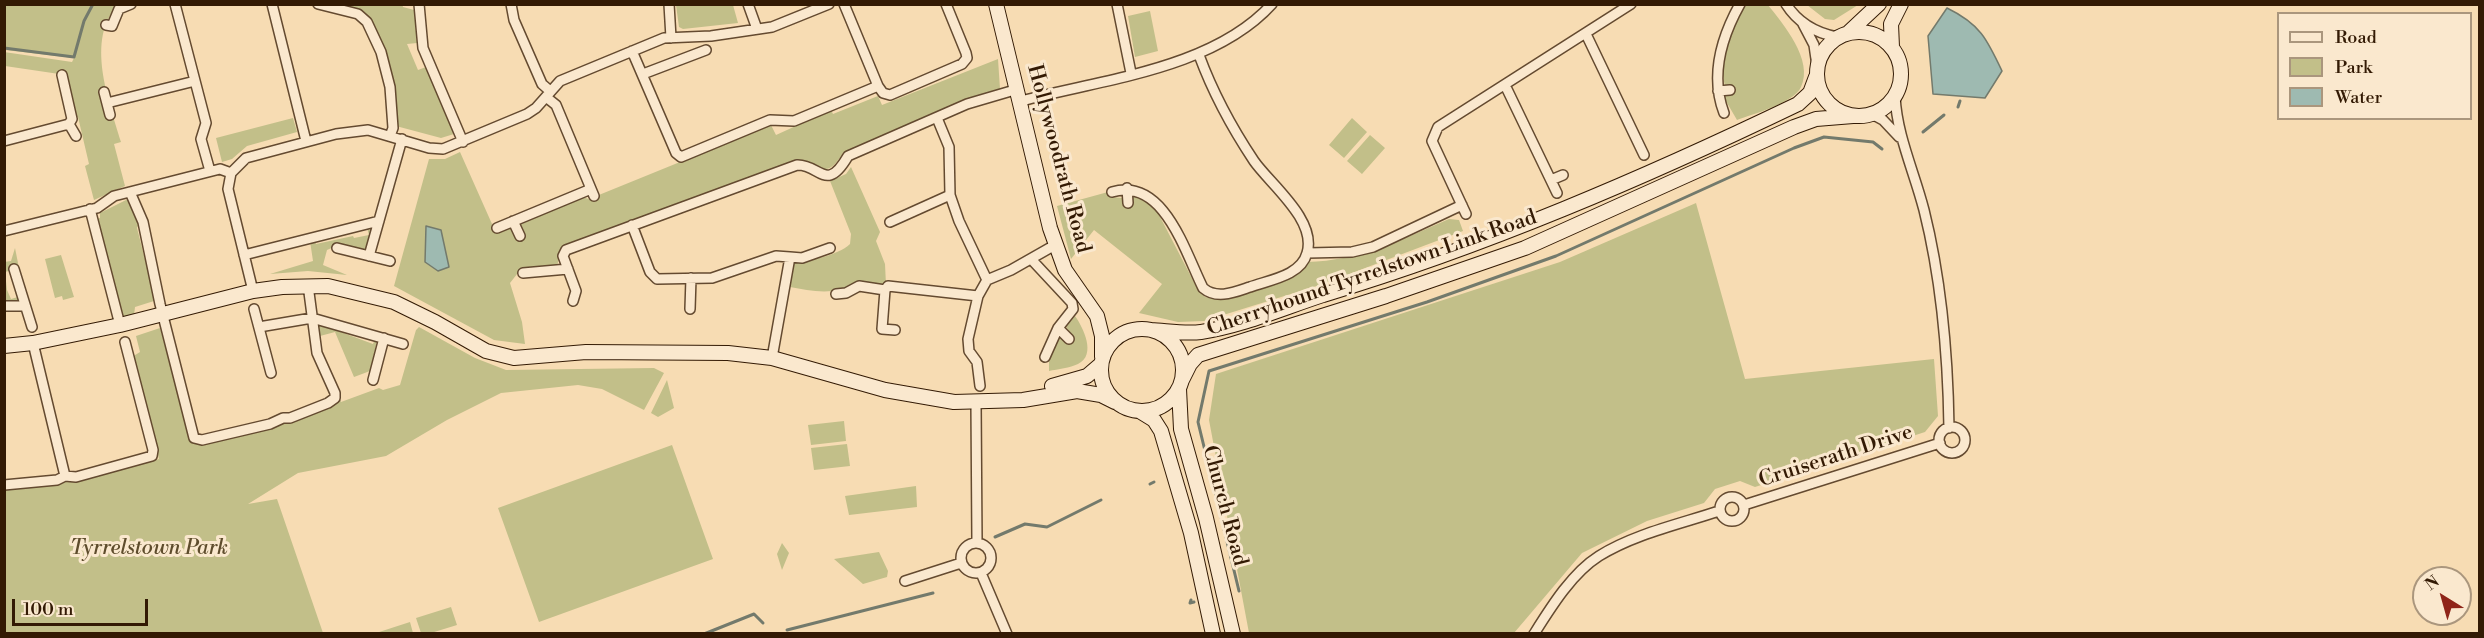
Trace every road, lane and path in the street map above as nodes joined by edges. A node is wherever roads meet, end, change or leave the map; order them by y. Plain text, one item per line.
1 (130, 4) edge
2 (176, 4) edge
3 (318, 4) edge
4 (419, 4) edge
5 (511, 4) edge
6 (669, 4) edge
7 (748, 4) edge
8 (830, 4) edge
9 (844, 4) edge
10 (946, 4) edge
11 (996, 4) edge
12 (1117, 4) edge
13 (1272, 4) edge
14 (1631, 4) edge
15 (1740, 4) edge
16 (1786, 4) edge
17 (1879, 4) edge
18 (1901, 4) edge
19 (272, 5) edge
20 (1803, 24) junction
21 (106, 25) dead end
22 (757, 29) junction
23 (1586, 34) junction
24 (1843, 35) junction
25 (671, 38) junction
26 (1892, 47) junction
27 (706, 50) dead end
28 (632, 51) junction
29 (1199, 56) junction
30 (1817, 72) junction
31 (643, 74) junction
32 (1131, 74) junction
33 (62, 75) dead end
34 (195, 81) junction
35 (1505, 85) junction
36 (878, 86) junction
37 (1730, 90) dead end
38 (1718, 91) junction
39 (104, 92) dead end
40 (548, 94) junction
41 (1019, 95) junction
42 (1894, 96) junction
43 (107, 103) junction
44 (1724, 113) dead end
45 (1872, 114) junction
46 (110, 115) dead end
47 (1853, 116) junction
48 (937, 118) junction
49 (69, 124) junction
50 (76, 136) dead end
51 (390, 136) junction
52 (402, 140) junction
53 (4, 141) edge
54 (306, 141) junction
55 (1902, 141) junction
56 (463, 142) junction
57 (1638, 143) junction
58 (1628, 147) dead end
59 (1644, 155) dead end
60 (210, 171) junction
61 (231, 173) junction
62 (1563, 175) dead end
63 (1551, 180) junction
64 (1127, 188) junction
65 (130, 192) junction
66 (1112, 192) dead end
67 (1557, 193) dead end
68 (950, 195) junction
69 (1128, 203) dead end
70 (90, 209) junction
71 (379, 221) junction
72 (513, 221) junction
73 (890, 222) dead end
74 (632, 225) junction
75 (497, 228) dead end
76 (4, 231) edge
77 (520, 236) dead end
78 (1055, 245) junction
79 (337, 248) dead end
80 (830, 248) dead end
81 (1308, 253) junction
82 (244, 255) junction
83 (369, 256) junction
84 (790, 257) junction
85 (1031, 259) junction
86 (390, 261) dead end
87 (14, 269) dead end
88 (567, 269) junction
89 (523, 273) dead end
90 (691, 278) junction
91 (987, 280) junction
92 (308, 285) junction
93 (885, 290) junction
94 (253, 291) junction
95 (836, 294) dead end
96 (978, 296) junction
97 (573, 301) dead end
98 (4, 306) edge
99 (25, 306) junction
100 (254, 309) dead end
101 (690, 309) dead end
102 (162, 314) junction
103 (1096, 316) junction
104 (312, 318) junction
105 (120, 325) junction
106 (32, 327) dead end
107 (259, 327) junction
108 (1058, 328) junction
109 (895, 330) dead end
110 (1132, 330) junction
111 (1151, 330) junction
112 (384, 338) junction
113 (1069, 339) dead end
114 (125, 342) dead end
115 (33, 343) junction
116 (404, 344) dead end
117 (4, 346) edge
118 (1045, 357) dead end
119 (772, 358) junction
120 (1101, 360) junction
121 (271, 373) dead end
122 (374, 380) dead end
123 (1181, 385) junction
124 (980, 386) dead end
125 (1001, 401) junction
126 (1115, 402) junction
127 (976, 403) junction
128 (1141, 412) junction
129 (1949, 428) junction
130 (1940, 443) junction
131 (65, 476) junction
132 (4, 485) edge
133 (1744, 505) junction
134 (1719, 511) junction
135 (977, 543) junction
136 (961, 563) junction
137 (981, 573) junction
138 (905, 581) dead end
139 (1007, 633) edge
140 (1213, 633) edge
141 (1233, 633) edge
142 (1534, 633) edge

1 - 21 street
2 - 34 street
3 - 51 street
4 - 56 street
5 - 40 street
6 - 25 street
7 - 22 street
8 - 22 street
9 - 36 street
10 - 36 street
11 - 41 street, Hollywoodrath Road
12 - 32 street
13 - 29 street
14 - 23 street
15 - 38 street
16 - 20 street
17 - 24 street
18 - 26 street
19 - 54 street
20 - 24 street
20 - 30 street
22 - 25 street
23 - 35 street
23 - 57 street
24 - 26 street
24 - 30 street
25 - 28 street
26 - 42 street
27 - 31 street
28 - 31 street
28 - 40 street
29 - 32 street
29 - 81 street
30 - 47 street
30 - 111 street, Cherryhound Tyrrelstown Link Road
31 - 36 street
32 - 41 street
33 - 49 street
34 - 43 street
34 - 60 street
35 - 63 street
35 - 81 street
37 - 38 street
38 - 44 street
39 - 43 street
40 - 56 street
40 - 72 street
41 - 48 street
41 - 78 street, Hollywoodrath Road
42 - 45 street
42 - 55 street
43 - 46 street
45 - 47 street
45 - 55 street
47 - 123 street, Cherryhound Tyrrelstown Link Road
48 - 68 street
48 - 74 street
49 - 50 street
49 - 53 street
51 - 52 street
51 - 54 street
52 - 56 street
52 - 71 street
54 - 61 street
55 - 129 street
57 - 58 street
57 - 59 street
60 - 61 street
60 - 65 street
61 - 82 street
62 - 63 street
63 - 67 street
64 - 66 street
64 - 69 street
64 - 81 street
65 - 70 street
65 - 102 street
68 - 73 street
68 - 91 street
70 - 76 street
70 - 105 street
71 - 82 street
71 - 83 street
72 - 75 street
72 - 77 street
74 - 88 street
74 - 90 street
78 - 85 street
78 - 103 street, Hollywoodrath Road
79 - 83 street
80 - 84 street
82 - 94 street
83 - 86 street
84 - 90 street
84 - 119 street
85 - 91 street
85 - 108 street
87 - 99 street
88 - 89 street
88 - 97 street
90 - 101 street
91 - 96 street
92 - 94 street
92 - 104 street
92 - 119 street
93 - 95 street
93 - 96 street
93 - 109 street
94 - 102 street
96 - 124 street
98 - 99 street
99 - 106 street
100 - 107 street
102 - 104 street
102 - 105 street
103 - 110 street
103 - 120 street, Hollywoodrath Road
104 - 107 street
104 - 112 street
105 - 115 street
107 - 121 street
108 - 113 street
108 - 118 street
110 - 111 street
110 - 120 street
111 - 123 street
112 - 116 street
112 - 122 street
114 - 131 street
115 - 117 street
115 - 131 street
119 - 127 street
120 - 125 street
120 - 126 street
123 - 128 street
123 - 141 street, Church Road
125 - 126 street
125 - 127 street
126 - 128 street
127 - 135 street
128 - 140 street, Church Road
129 - 130 street
129 - 130 street
130 - 133 street, Cruiserath Drive
131 - 132 street
133 - 134 street
133 - 134 street
134 - 142 street
135 - 136 street
135 - 137 street
136 - 137 street
136 - 138 street
137 - 139 street

